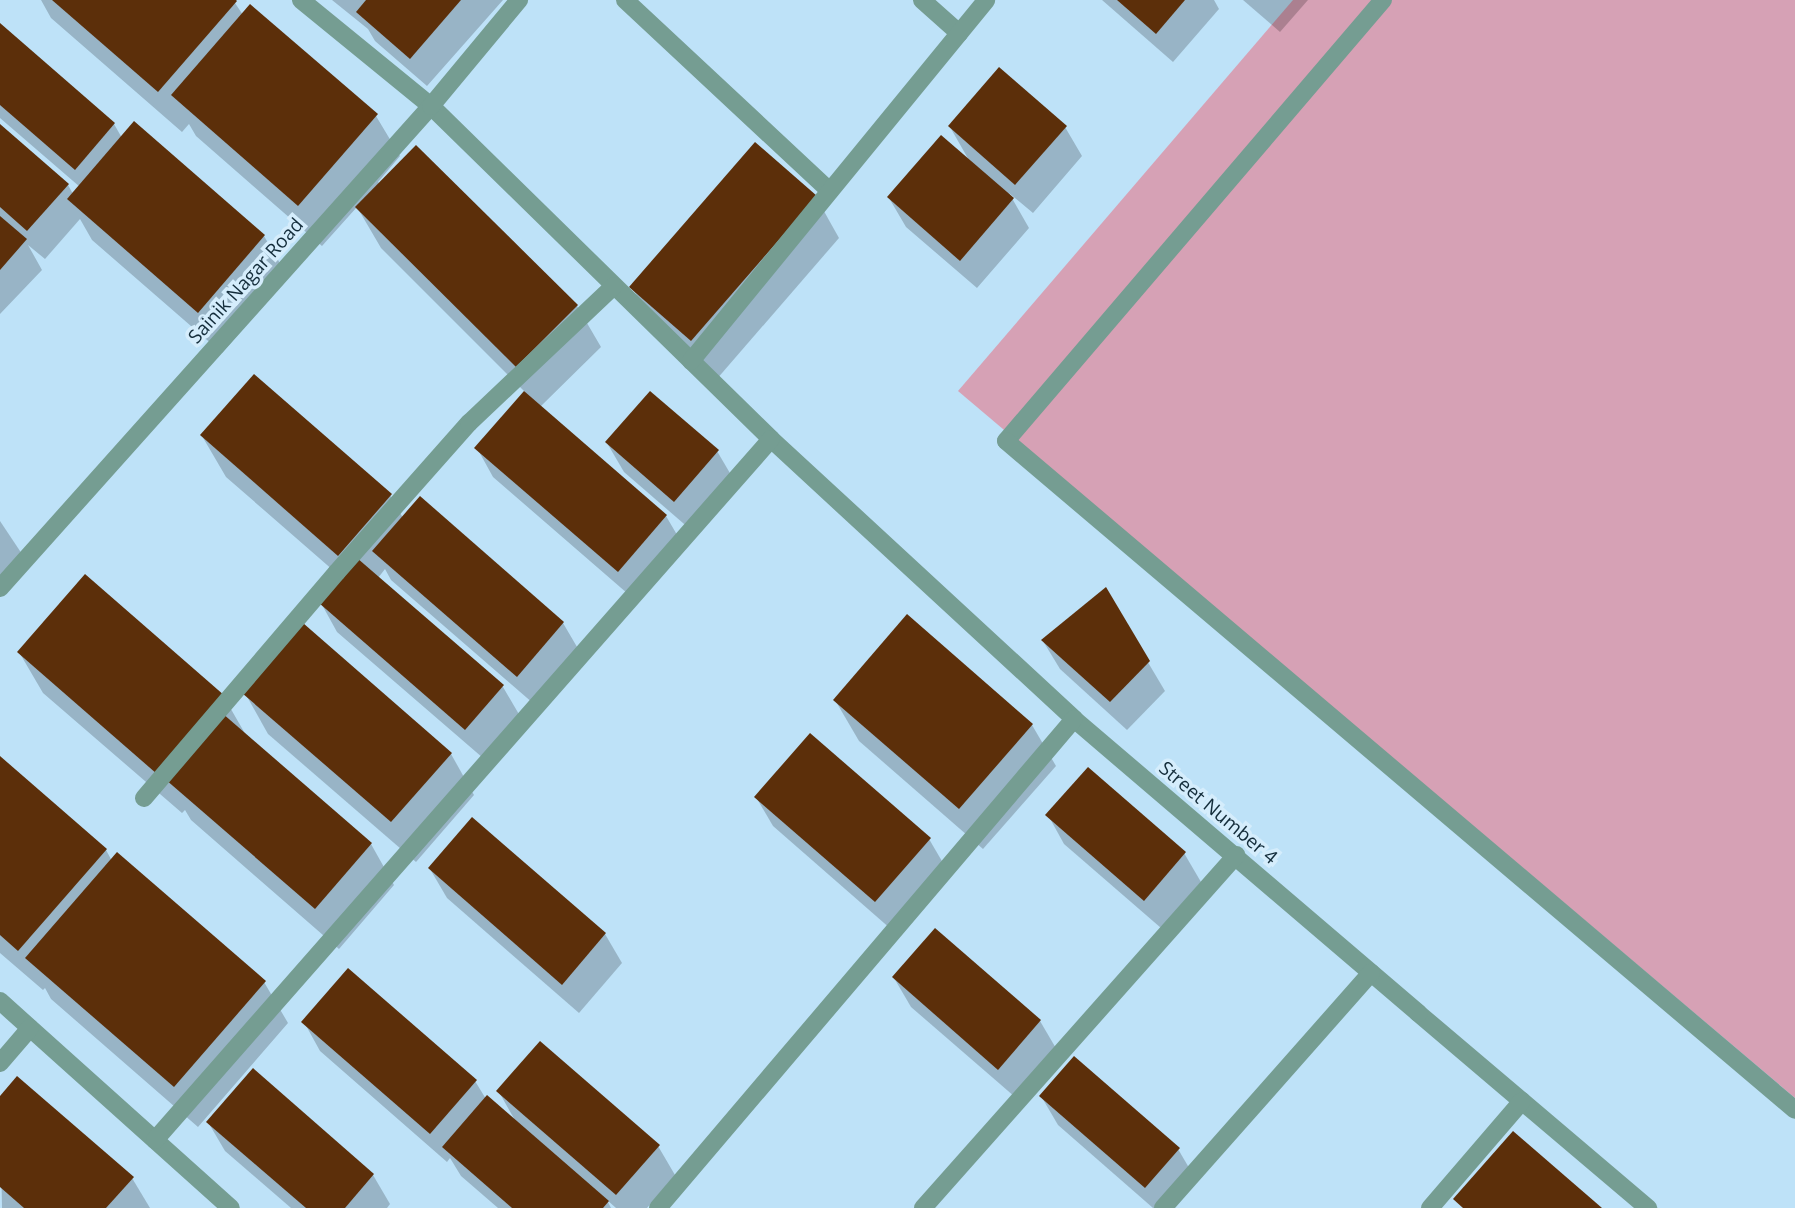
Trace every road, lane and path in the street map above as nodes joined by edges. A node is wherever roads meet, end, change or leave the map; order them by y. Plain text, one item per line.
1 (300, 0) edge
2 (519, 0) edge
3 (625, 0) edge
4 (922, 0) edge
5 (986, 0) edge
6 (1383, 0) edge
7 (959, 33) junction
8 (432, 106) junction
9 (830, 191) junction
10 (614, 286) junction
11 (691, 361) junction
12 (771, 439) junction
13 (0, 588) edge
14 (1074, 719) junction
15 (144, 798) dead end
16 (1236, 855) junction
17 (1371, 973) junction
18 (0, 1001) edge
19 (30, 1028) junction
20 (0, 1063) edge
21 (1522, 1101) junction
22 (1795, 1110) edge
23 (155, 1140) junction
24 (231, 1208) edge
25 (658, 1208) edge
26 (923, 1208) edge
27 (1163, 1208) edge
28 (1430, 1208) edge
29 (1648, 1208) edge

1 - 8 street, Street Number 4
2 - 8 street, Sainik Nagar Road
3 - 9 street
4 - 7 street
5 - 7 street
6 - 22 street
7 - 9 street
8 - 10 street, Street Number 4
8 - 13 street, Sainik Nagar Road
9 - 11 street
10 - 11 street, Street Number 4
10 - 15 street
11 - 12 street, Street Number 4
12 - 14 street, Street Number 4
12 - 23 street
14 - 16 street, Street Number 4
14 - 25 street
16 - 17 street, Street Number 4
16 - 26 street
17 - 21 street, Street Number 4
17 - 27 street
18 - 19 street
19 - 20 street
19 - 23 street
21 - 28 street
21 - 29 street, Street Number 4
23 - 24 street

